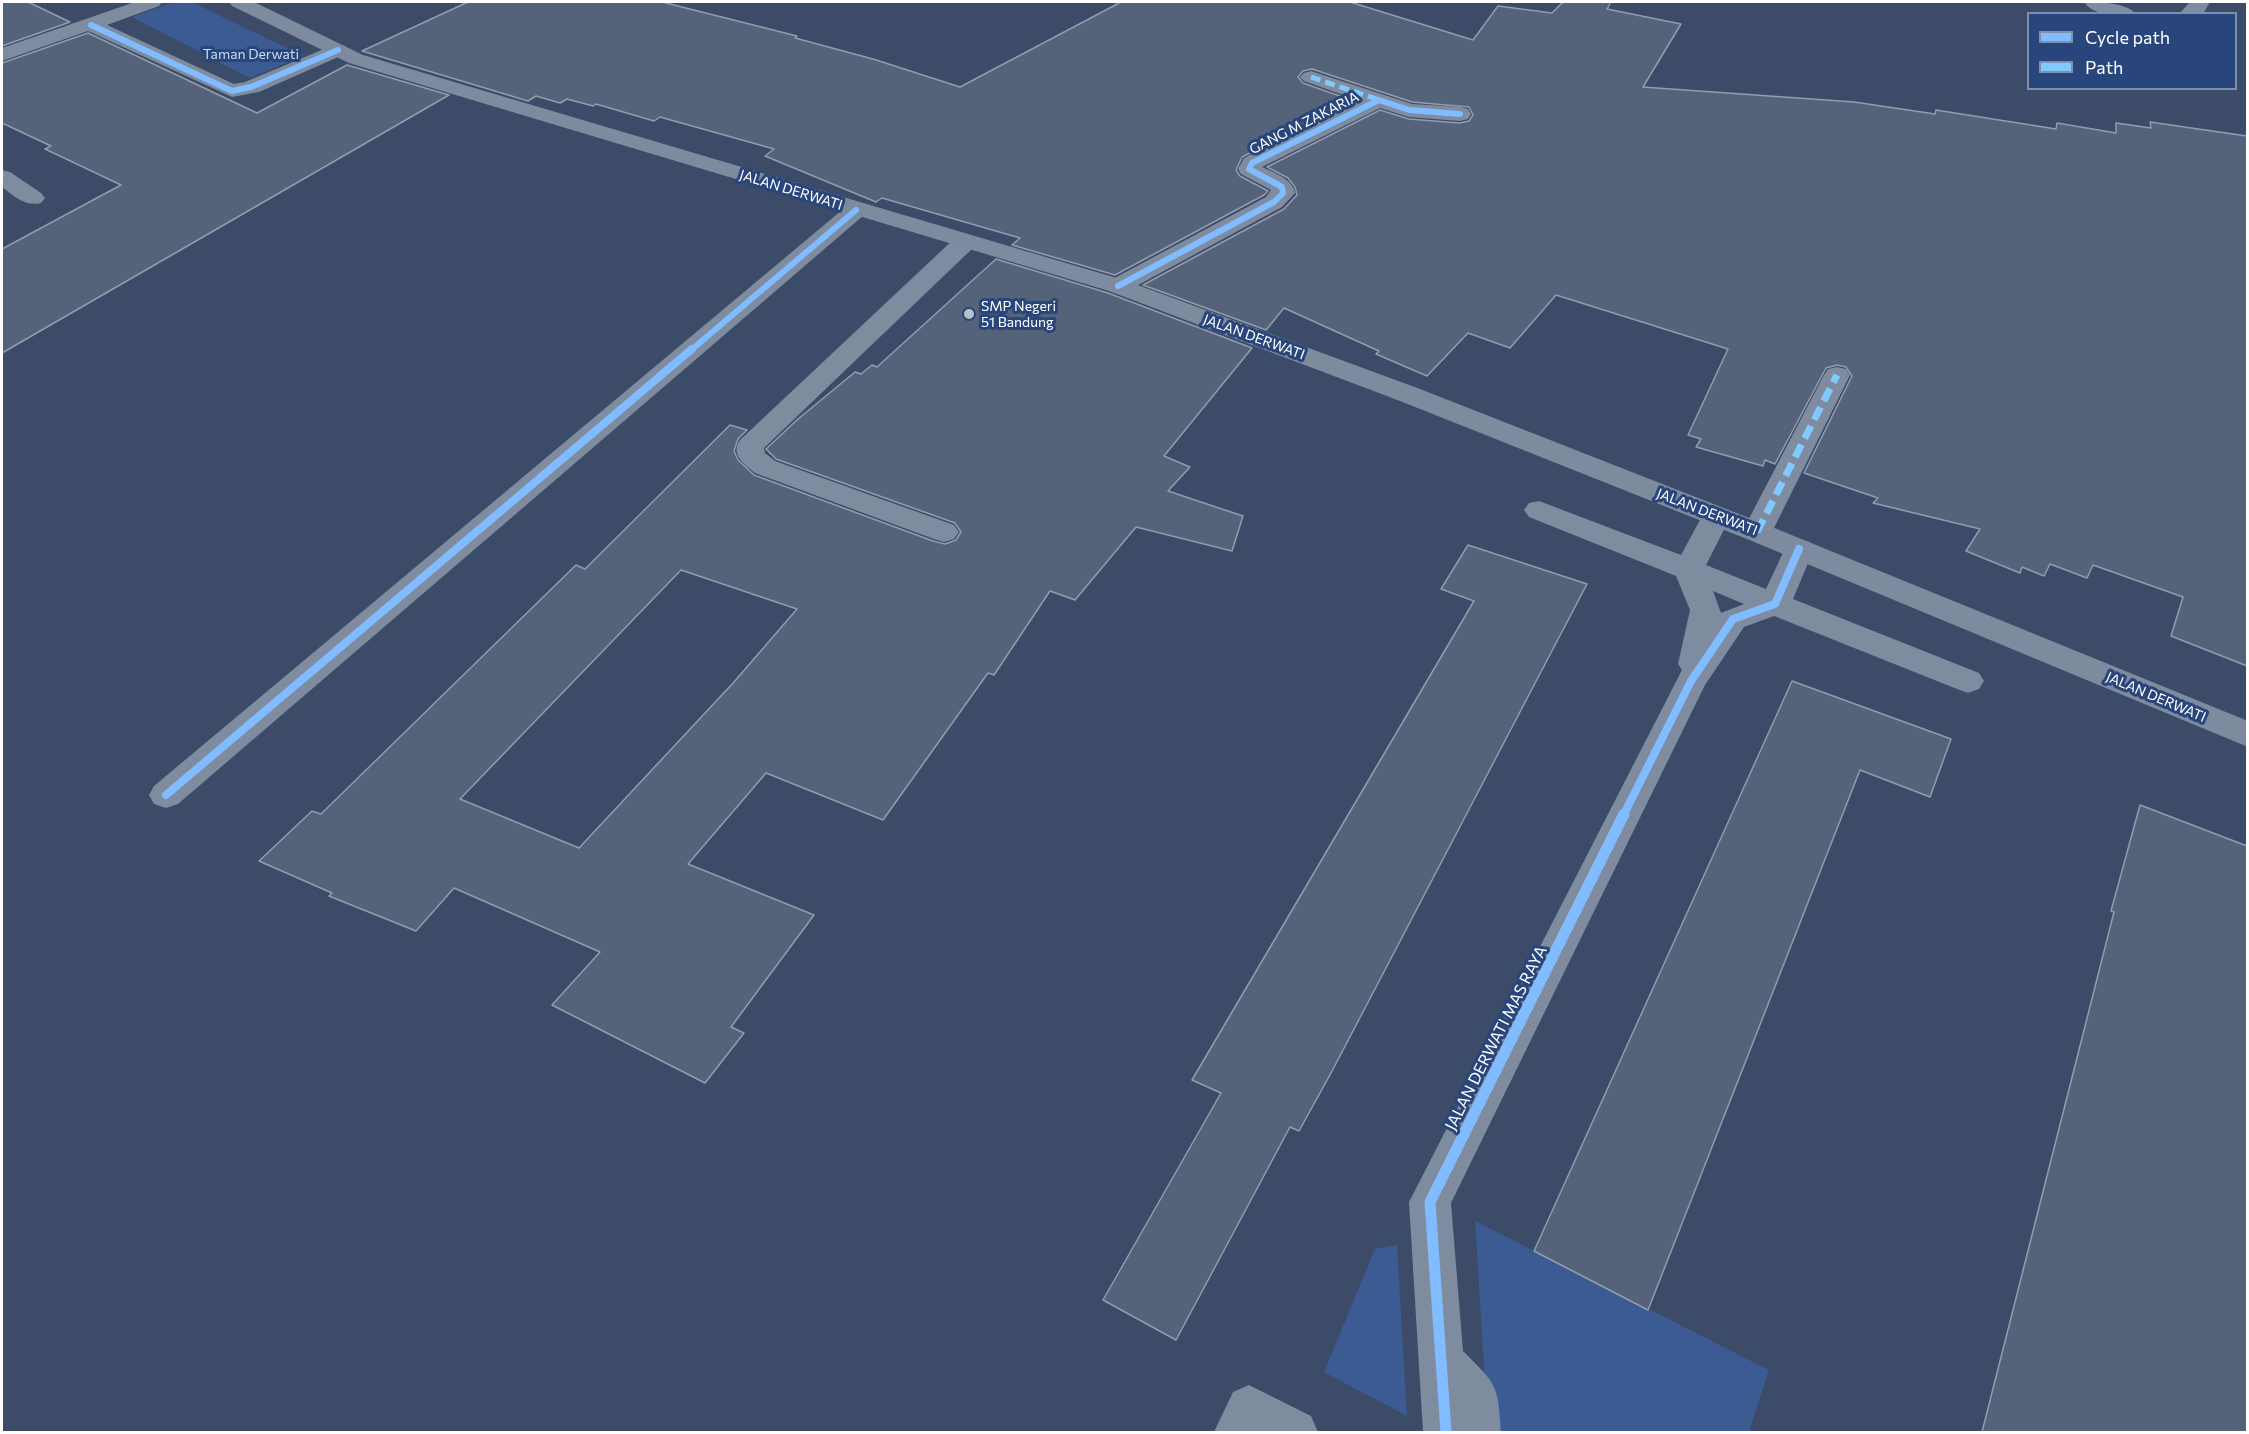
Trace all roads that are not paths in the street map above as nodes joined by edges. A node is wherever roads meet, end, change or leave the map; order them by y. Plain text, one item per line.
1 (152, 2) edge
2 (239, 2) edge
3 (2094, 2) edge
4 (2118, 12) edge
5 (91, 25) junction
6 (338, 50) junction
7 (2, 55) edge
8 (1311, 77) dead end
9 (1379, 100) junction
10 (1460, 114) dead end
11 (2, 177) edge
12 (33, 198) dead end
13 (856, 210) junction
14 (965, 242) junction
15 (1118, 286) junction
16 (1837, 375) dead end
17 (1539, 510) dead end
18 (1716, 516) junction
19 (944, 532) dead end
20 (1757, 532) junction
21 (1799, 549) junction
22 (1689, 570) junction
23 (1775, 604) junction
24 (1691, 681) junction
25 (1968, 681) dead end
26 (2247, 735) edge
27 (166, 795) dead end
28 (1442, 1362) junction
29 (1237, 1432) edge
30 (1295, 1432) edge
31 (1446, 1432) edge
32 (1478, 1432) edge

1 - 5 street
2 - 6 main road, JALAN DERWATI
3 - 4 street
5 - 6 street
5 - 7 street
6 - 13 main road, JALAN DERWATI
8 - 9 street
9 - 10 street, GANG M ZAKARIA
9 - 15 street, GANG M ZAKARIA
11 - 12 street
13 - 14 main road, JALAN DERWATI
13 - 27 street
14 - 15 main road, JALAN DERWATI
14 - 19 street
15 - 18 main road, JALAN DERWATI
16 - 20 street
17 - 22 street
18 - 20 main road, JALAN DERWATI
18 - 22 street
20 - 21 main road, JALAN DERWATI
21 - 23 street
21 - 26 main road, JALAN DERWATI
22 - 23 street
22 - 24 street
23 - 24 street
23 - 25 street
24 - 28 street, JALAN DERWATI MAS RAYA
28 - 31 street, JALAN DERWATI MAS RAYA
28 - 32 street
29 - 30 street

